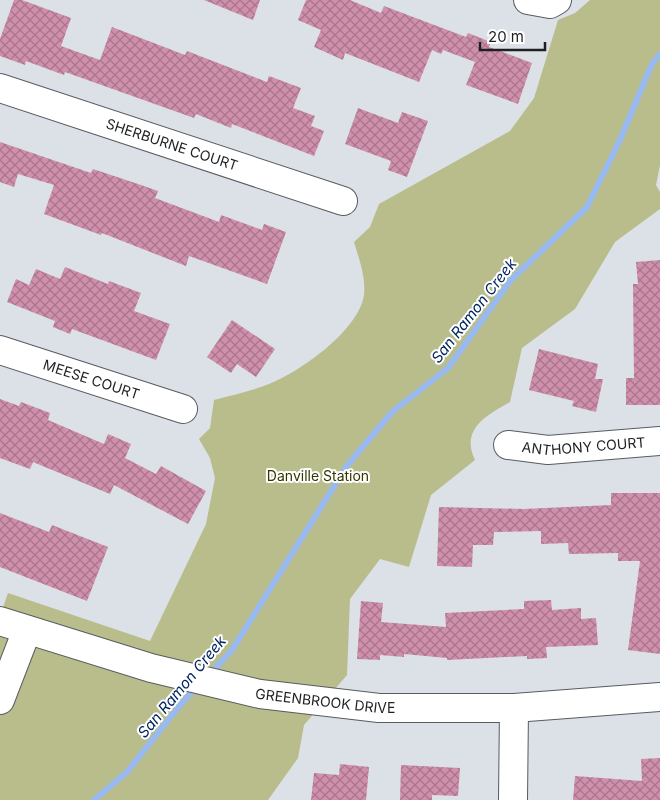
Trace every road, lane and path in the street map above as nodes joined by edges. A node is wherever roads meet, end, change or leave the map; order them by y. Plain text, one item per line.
1 (528, 0) edge
2 (557, 0) edge
3 (0, 88) edge
4 (343, 201) dead end
5 (0, 350) edge
6 (183, 409) dead end
7 (660, 441) edge
8 (508, 445) dead end
9 (0, 621) edge
10 (27, 630) junction
11 (660, 697) edge
12 (0, 700) edge
13 (514, 708) junction
14 (512, 800) edge

1 - 2 street
3 - 4 street, SHERBURNE COURT
5 - 6 street, MEESE COURT
7 - 8 street, ANTHONY COURT
9 - 10 street, GREENBROOK DRIVE
10 - 12 street
10 - 13 street, GREENBROOK DRIVE
11 - 13 street, GREENBROOK DRIVE
13 - 14 street

